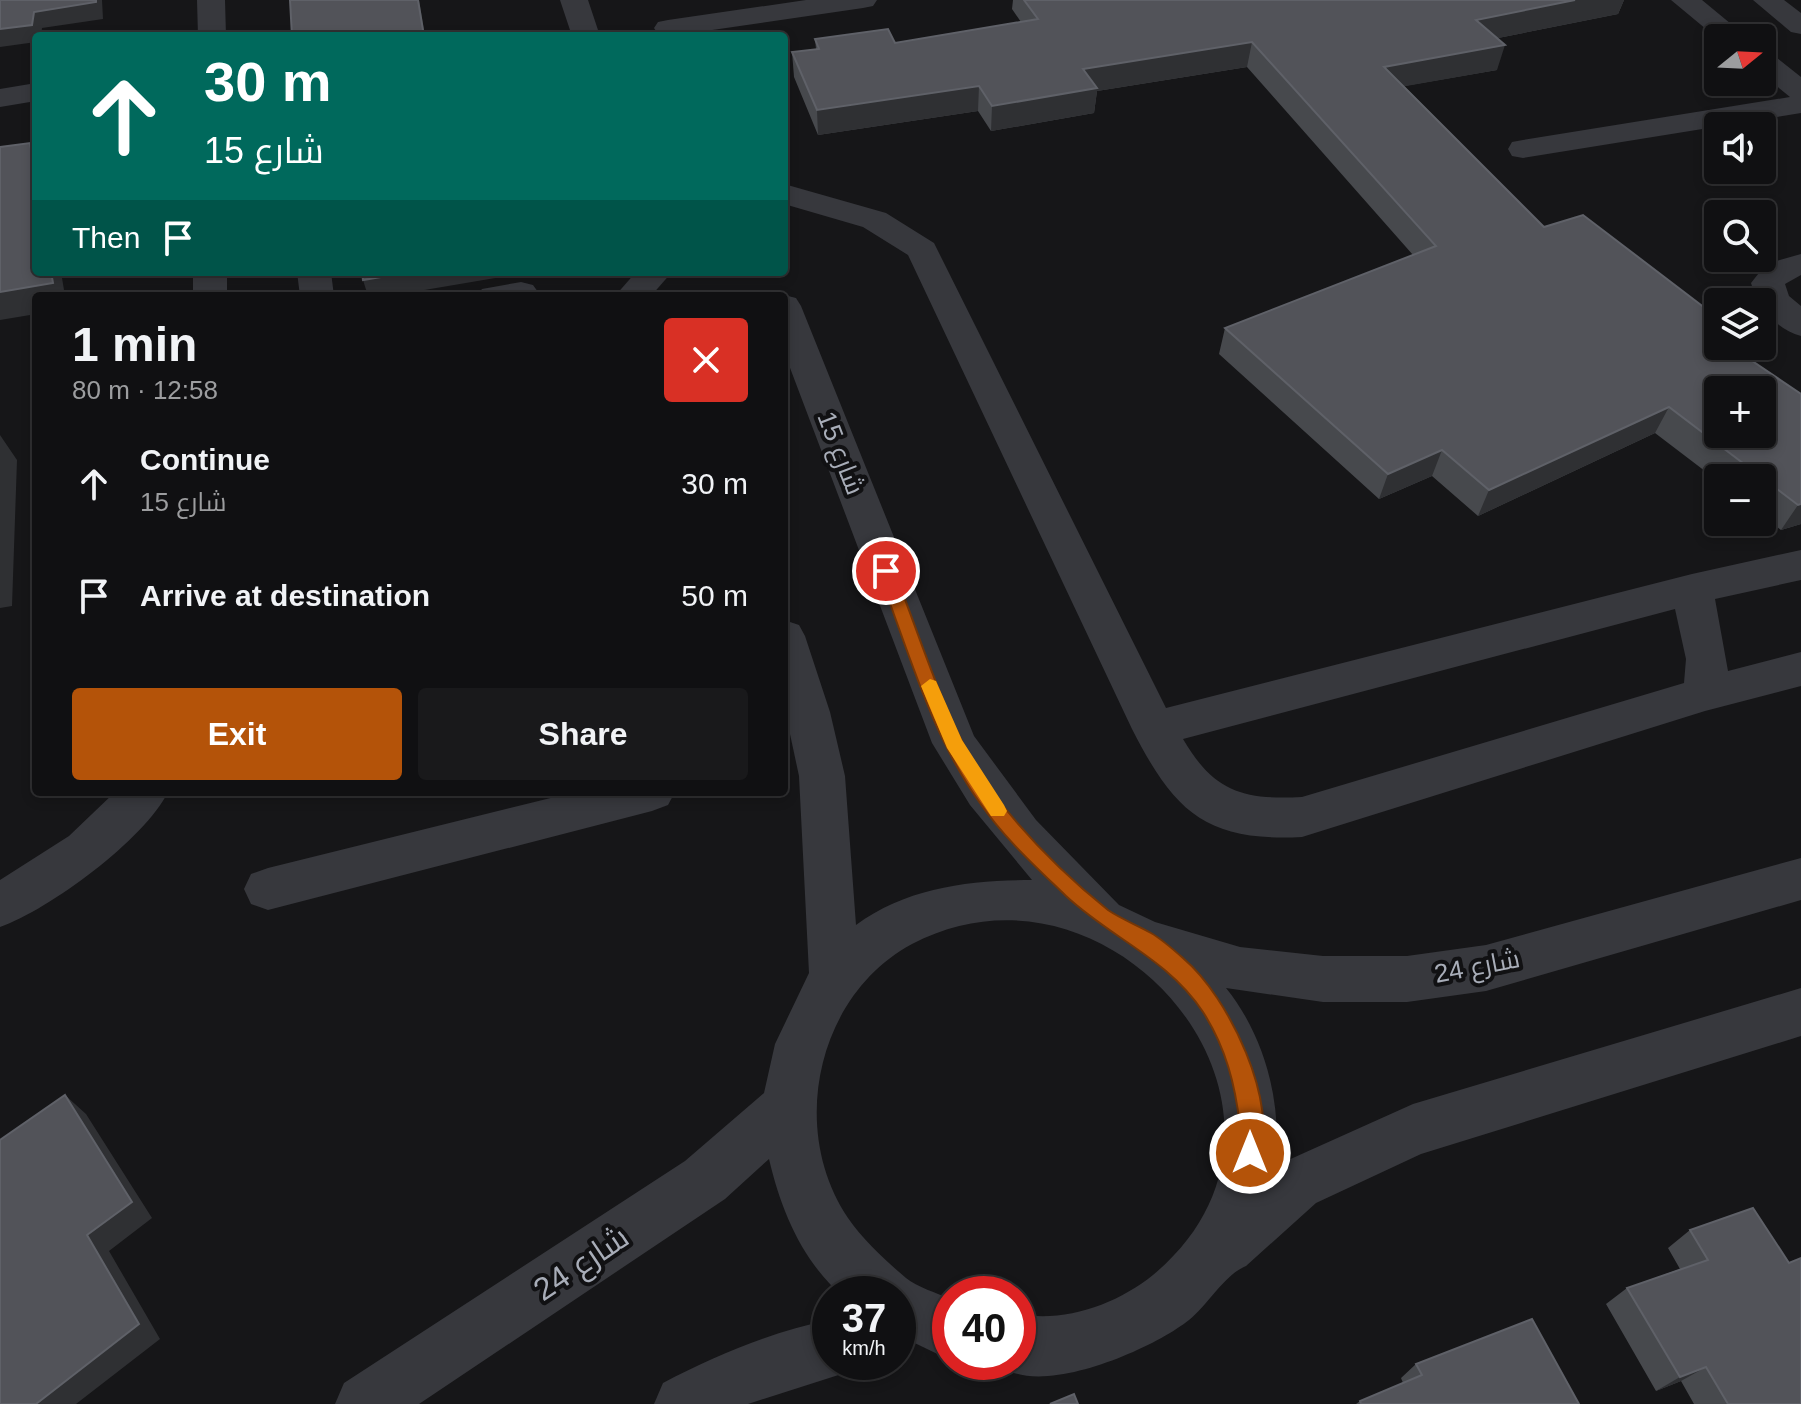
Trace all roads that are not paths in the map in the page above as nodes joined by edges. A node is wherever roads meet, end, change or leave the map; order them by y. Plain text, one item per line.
1 (211, 0) edge
2 (574, 0) edge
3 (657, 0) edge
4 (863, 0) edge
5 (1685, 0) edge
6 (1781, 7) edge
7 (1716, 24) edge
8 (1801, 26) edge
9 (212, 32) edge
10 (585, 32) edge
11 (670, 32) edge
12 (1776, 71) edge
13 (1801, 91) edge
14 (32, 93) edge
15 (0, 98) edge
16 (1801, 104) edge
17 (1523, 149) dead end
18 (788, 195) edge
19 (1801, 264) edge
20 (651, 276) edge
21 (636, 292) edge
22 (788, 316) edge
23 (1801, 325) edge
24 (1801, 565) edge
25 (1692, 589) junction
26 (788, 666) edge
27 (1801, 669) edge
28 (1705, 694) junction
29 (1154, 729) junction
30 (800, 754) edge
31 (141, 796) edge
32 (636, 796) edge
33 (1801, 879) edge
34 (268, 889) dead end
35 (0, 906) edge
36 (1124, 929) junction
37 (835, 978) junction
38 (1801, 1012) edge
39 (787, 1108) junction
40 (1209, 1261) junction
41 (864, 1276) edge
42 (1036, 1345) edge
43 (812, 1353) edge
44 (365, 1404) edge
45 (684, 1404) edge

1 - 9 street
2 - 10 street
3 - 11 street
4 - 11 street
5 - 7 street
6 - 8 street
12 - 13 street
14 - 15 street
16 - 17 street
18 - 29 street
19 - 23 street
20 - 21 street
22 - 36 street, شارع 15
24 - 25 street
25 - 28 street
25 - 29 street
26 - 30 street
27 - 28 street
28 - 29 street
30 - 37 street
31 - 35 street
32 - 34 street
33 - 36 street, شارع 24
36 - 37 street, شارع 24
36 - 40 street, شارع 15
37 - 39 street, شارع 24
38 - 40 street
39 - 41 street
39 - 44 street, شارع 24
40 - 42 street
43 - 45 street

